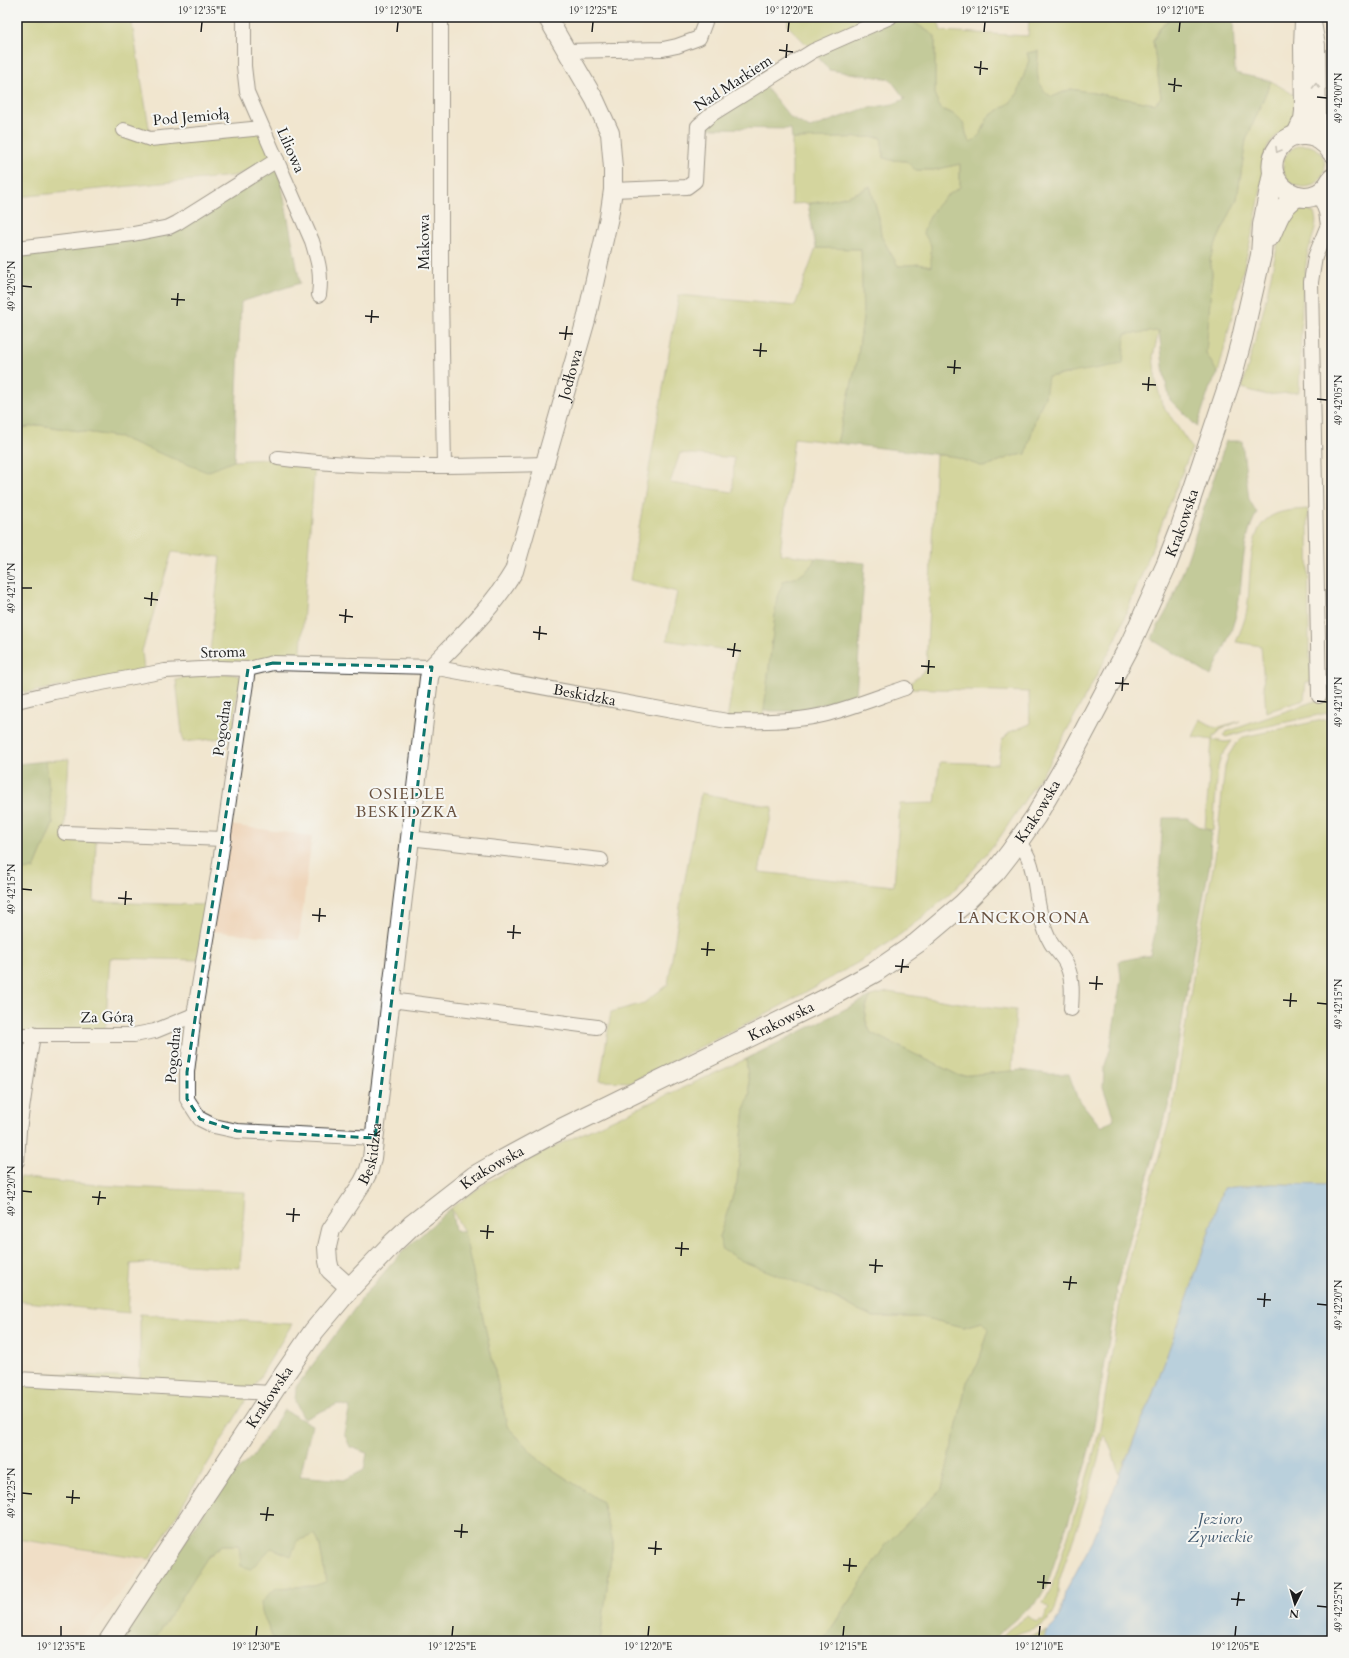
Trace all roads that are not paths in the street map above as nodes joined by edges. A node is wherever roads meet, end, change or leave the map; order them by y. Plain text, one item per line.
1 (244, 17) edge
2 (441, 17) edge
3 (547, 17) edge
4 (705, 17) edge
5 (890, 17) edge
6 (1305, 17) edge
7 (1311, 17) edge
8 (566, 51) junction
9 (262, 128) junction
10 (124, 130) dead end
11 (1295, 136) junction
12 (1329, 149) edge
13 (277, 160) junction
14 (1273, 173) junction
15 (1329, 183) edge
16 (613, 190) junction
17 (1297, 196) junction
18 (17, 248) edge
19 (1261, 255) junction
20 (319, 295) dead end
21 (278, 458) dead end
22 (544, 464) junction
23 (444, 466) junction
24 (432, 667) junction
25 (248, 669) junction
26 (905, 688) dead end
27 (1319, 696) dead end
28 (17, 701) edge
29 (65, 833) dead end
30 (410, 838) junction
31 (224, 839) junction
32 (1018, 842) junction
33 (601, 860) dead end
34 (391, 1000) junction
35 (1070, 1009) dead end
36 (194, 1015) junction
37 (597, 1027) dead end
38 (33, 1034) junction
39 (17, 1035) edge
40 (375, 1138) junction
41 (17, 1161) edge
42 (350, 1288) junction
43 (17, 1379) edge
44 (272, 1393) junction
45 (109, 1641) edge

1 - 9 street, Liliowa
2 - 23 street, Makowa
3 - 8 street, Jodłowa
4 - 8 street
5 - 16 street, Nad Markiem
6 - 11 street
12 -> 7 street
8 - 16 street, Jodłowa
9 - 10 street, Pod Jemiołą
9 - 13 street, Liliowa
11 - 12 main road
11 -> 14 main road, Krakowska
13 - 18 street
13 - 20 street, Liliowa
14 - 17 main road
14 - 19 main road, Krakowska
15 - 17 main road
15 - 27 street
16 - 22 street, Jodłowa
17 - 19 main road, Krakowska
19 - 32 main road, Krakowska
21 - 23 street
22 - 23 street
22 - 24 street, Jodłowa
24 - 25 street, Stroma
24 - 26 street, Beskidzka
24 - 30 street, Beskidzka
25 - 28 street, Stroma
25 - 31 street, Pogodna
29 - 31 street
30 - 33 street
30 - 34 street, Beskidzka
31 - 36 street, Pogodna
32 - 35 street
32 - 42 main road, Krakowska
34 - 37 street
34 - 40 street, Beskidzka
36 - 38 street, Za Górą
36 - 40 street, Pogodna
38 - 39 street, Za Górą
38 - 41 street
40 - 42 street, Beskidzka
42 - 44 main road, Krakowska
43 - 44 street
44 - 45 main road, Krakowska

